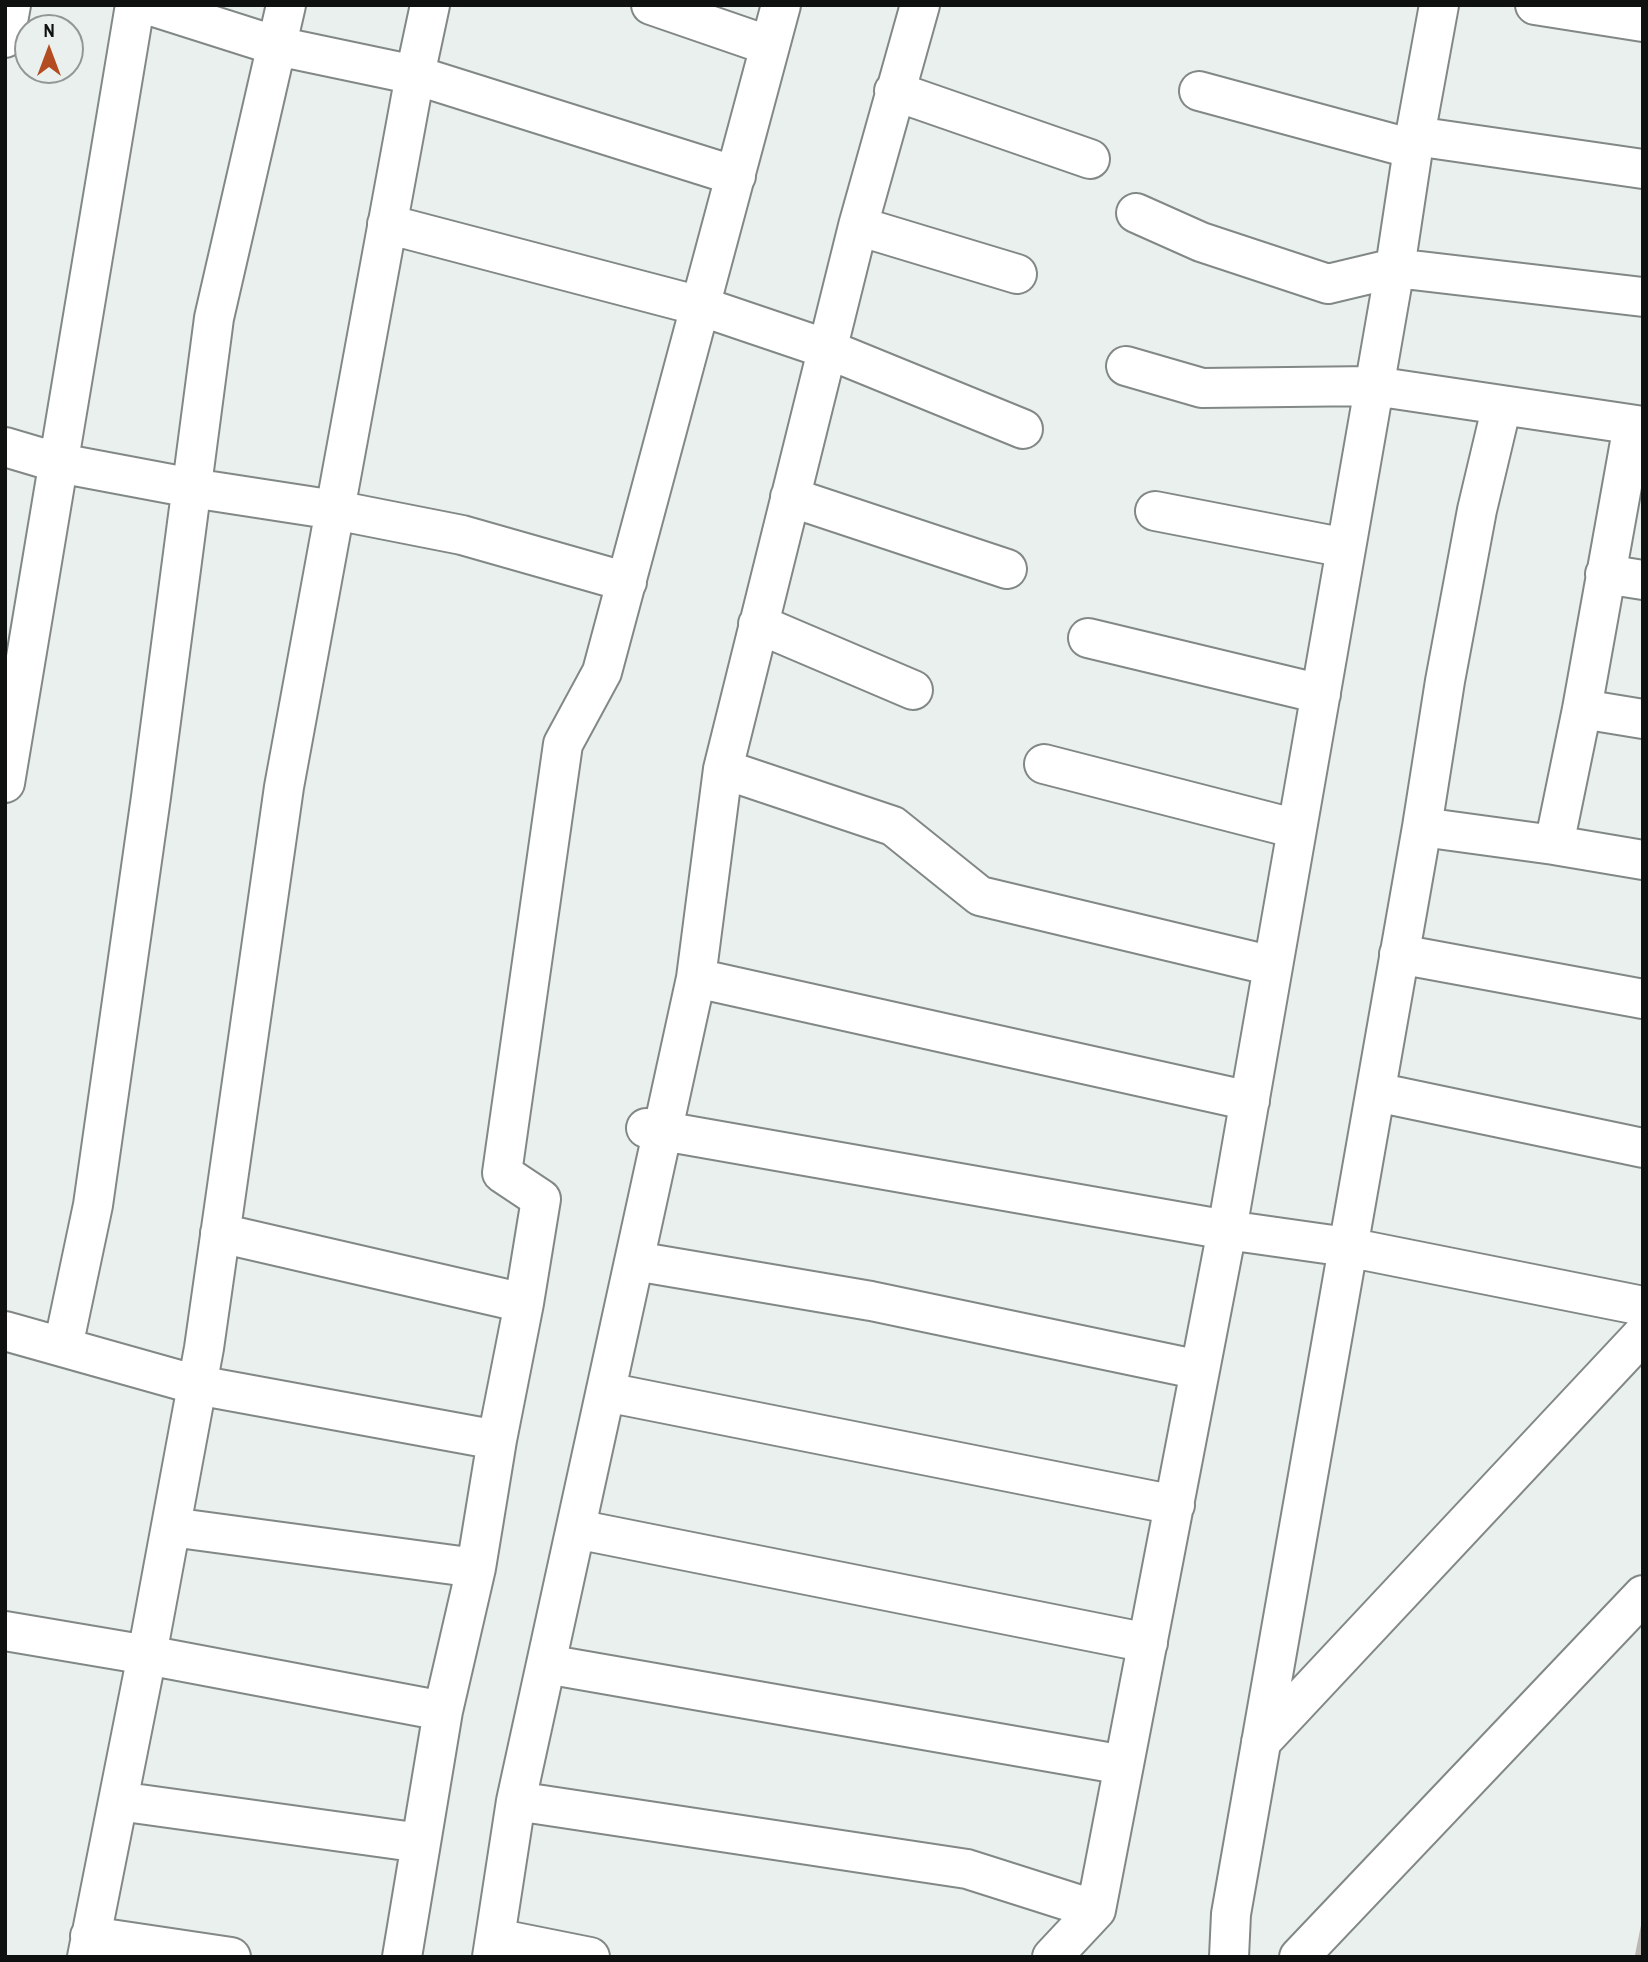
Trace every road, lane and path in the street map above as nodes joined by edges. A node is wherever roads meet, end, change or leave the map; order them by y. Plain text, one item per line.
1 (11, 5) edge
2 (135, 5) edge
3 (148, 5) edge
4 (286, 5) edge
5 (430, 5) edge
6 (651, 5) edge
7 (782, 5) edge
8 (920, 5) edge
9 (1535, 5) edge
10 (1430, 7) edge
11 (1643, 22) edge
12 (5, 38) edge
13 (277, 46) junction
14 (770, 46) junction
15 (415, 75) junction
16 (1199, 90) dead end
17 (894, 91) junction
18 (1414, 143) junction
19 (1090, 159) dead end
20 (1643, 169) edge
21 (736, 176) junction
22 (1136, 213) dead end
23 (387, 224) junction
24 (858, 226) junction
25 (1395, 268) junction
26 (1017, 274) dead end
27 (1643, 297) edge
28 (701, 306) junction
29 (827, 349) junction
30 (1126, 366) dead end
31 (1374, 386) junction
32 (1502, 405) junction
33 (1638, 425) edge
34 (1023, 429) dead end
35 (5, 447) edge
36 (59, 463) junction
37 (192, 488) junction
38 (790, 497) junction
39 (335, 510) junction
40 (1155, 512) dead end
41 (1346, 548) junction
42 (1007, 569) dead end
43 (1605, 574) junction
44 (1643, 580) edge
45 (626, 582) junction
46 (758, 624) junction
47 (1088, 638) dead end
48 (913, 690) dead end
49 (1321, 694) junction
50 (1582, 709) junction
51 (1643, 719) edge
52 (1044, 764) dead end
53 (723, 769) junction
54 (5, 783) edge
55 (1422, 827) junction
56 (1297, 829) junction
57 (1554, 845) junction
58 (1643, 860) edge
59 (1399, 954) junction
60 (1273, 966) junction
61 (696, 978) junction
62 (1643, 999) edge
63 (1376, 1092) junction
64 (1250, 1101) junction
65 (654, 1129) junction
66 (1643, 1148) edge
67 (1227, 1230) junction
68 (220, 1233) junction
69 (1347, 1247) junction
70 (635, 1261) junction
71 (524, 1303) junction
72 (1643, 1306) edge
73 (5, 1331) edge
74 (1643, 1334) edge
75 (63, 1347) junction
76 (1200, 1370) junction
77 (197, 1385) junction
78 (606, 1392) junction
79 (497, 1440) junction
80 (1175, 1505) junction
81 (171, 1527) junction
82 (576, 1529) junction
83 (476, 1568) junction
84 (1643, 1595) edge
85 (5, 1631) edge
86 (1147, 1643) junction
87 (147, 1655) junction
88 (546, 1664) junction
89 (443, 1711) junction
90 (1261, 1742) junction
91 (1124, 1765) junction
92 (118, 1801) junction
93 (516, 1801) junction
94 (421, 1843) junction
95 (1096, 1910) junction
96 (88, 1947) edge
97 (494, 1947) edge
98 (231, 1957) edge
99 (402, 1957) edge
100 (590, 1957) edge
101 (1052, 1957) edge
102 (1229, 1957) edge
103 (1299, 1957) edge

1 - 12 street
2 - 36 street
3 - 13 street
4 - 13 street
5 - 15 street
6 - 14 street
7 - 14 street
8 - 17 street
9 - 11 street
10 - 18 street
13 - 15 street
13 - 37 street
14 - 21 street
15 - 21 street
15 - 23 street
16 - 18 street
17 - 19 street
17 - 24 street
18 - 20 street
18 - 25 street
21 - 28 street
22 - 25 street
23 - 28 street
23 - 39 street
24 - 26 street
24 - 29 street
25 - 27 street
25 - 31 street
28 - 29 street
28 - 45 street
29 - 34 street
29 - 38 street
30 - 31 street
31 - 32 street
31 - 41 street
32 - 33 street
32 - 55 street
33 - 43 street
35 - 36 street
36 - 37 street
36 - 54 street
37 - 39 street
37 - 75 street
38 - 42 street
38 - 46 street
39 - 45 street
39 - 68 street
40 - 41 street
41 - 49 street
43 - 44 street
43 - 50 street
45 - 71 street
46 - 48 street
46 - 53 street
47 - 49 street
49 - 56 street
50 - 51 street
50 - 57 street
52 - 56 street
53 - 60 street
53 - 61 street
55 - 57 street
55 - 59 street
56 - 60 street
57 - 58 street
59 - 62 street
59 - 63 street
60 - 64 street
61 - 64 street
61 - 65 street
63 - 66 street
63 - 69 street
64 - 67 street
65 - 67 street
65 - 70 street
67 - 69 street
67 - 76 street
68 - 71 street
68 - 77 street
69 - 72 street
69 - 90 street
70 - 76 street
70 - 78 street
71 - 79 street
73 - 75 street
74 - 90 street
75 - 77 street
76 - 80 street
77 - 79 street
77 - 81 street
78 - 80 street
78 - 82 street
79 - 83 street
80 - 86 street
81 - 83 street
81 - 87 street
82 - 86 street
82 - 88 street
83 - 89 street
84 - 103 street
85 - 87 street
86 - 91 street
87 - 89 street
87 - 92 street
88 - 91 street
88 - 93 street
89 - 94 street
90 - 102 street
91 - 95 street
92 - 94 street
92 - 96 street
93 - 95 street
93 - 97 street
94 - 99 street
95 - 101 street
96 - 98 street
97 - 100 street

